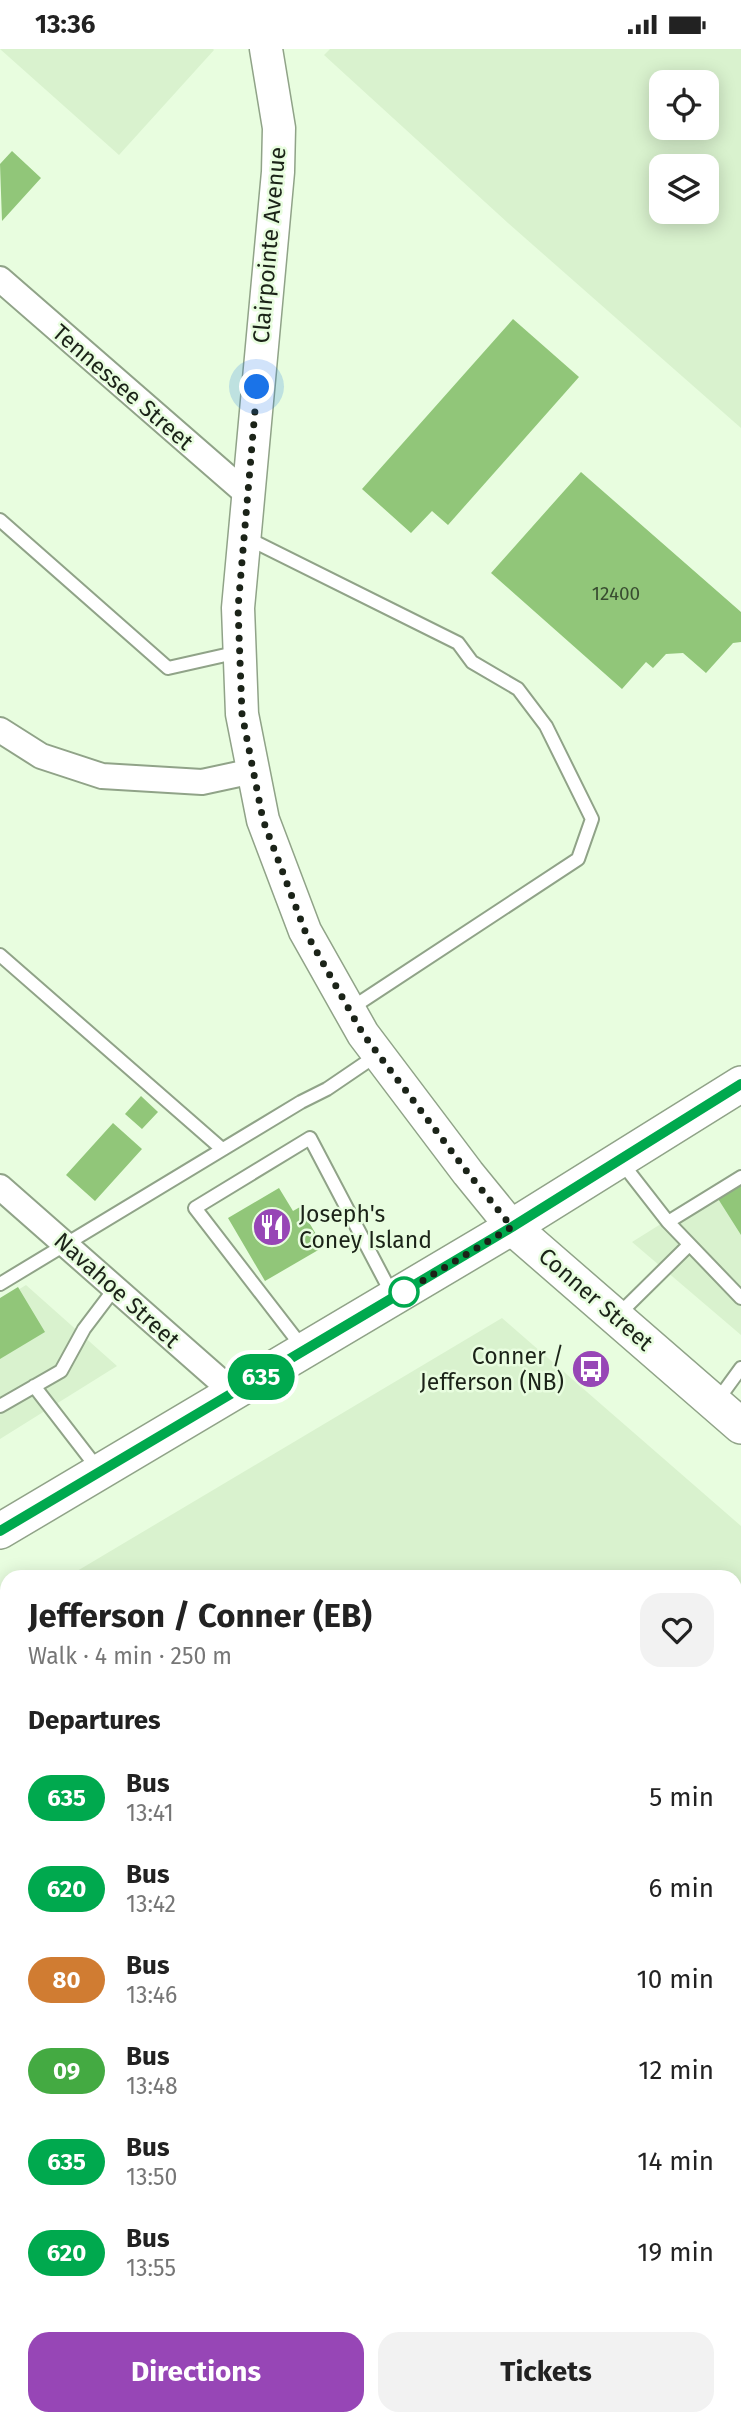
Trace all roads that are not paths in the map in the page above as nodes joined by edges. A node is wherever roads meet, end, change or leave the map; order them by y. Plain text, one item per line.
1 (267, 51) edge
2 (0, 279) edge
3 (247, 494) junction
4 (0, 520) edge
5 (244, 536) junction
6 (240, 652) junction
7 (0, 730) edge
8 (253, 771) junction
9 (0, 955) edge
10 (350, 1009) junction
11 (379, 1054) junction
12 (741, 1084) edge
13 (222, 1149) junction
14 (620, 1160) junction
15 (741, 1177) edge
16 (0, 1187) edge
17 (668, 1222) junction
18 (512, 1227) junction
19 (66, 1244) junction
20 (689, 1245) junction
21 (0, 1283) edge
22 (114, 1288) junction
23 (394, 1297) junction
24 (741, 1298) edge
25 (616, 1317) junction
26 (305, 1351) junction
27 (741, 1368) edge
28 (34, 1386) junction
29 (234, 1393) junction
30 (0, 1406) edge
31 (728, 1415) edge
32 (100, 1472) junction
33 (0, 1531) edge

1 - 3 street, Clairpointe Avenue
2 - 3 street, Tennessee Street
3 - 5 street, Clairpointe Avenue
4 - 6 lane
5 - 6 street, Clairpointe Avenue
5 - 10 lane
6 - 8 street, Clairpointe Avenue
7 - 8 street
8 - 10 street, Conner Street
9 - 13 lane
10 - 11 street, Conner Street
11 - 13 lane
11 - 18 street, Conner Street
12 - 14 main road
13 - 19 lane
14 - 17 lane
14 - 18 main road
15 - 17 lane
16 - 19 street, Navahoe Street
17 - 20 lane
18 - 23 main road
18 - 25 main road, Conner Street
19 - 21 lane
19 - 22 street, Navahoe Street
20 - 24 lane
20 - 25 lane
22 - 28 lane
22 - 29 street, Navahoe Street
23 - 26 main road
23 - 26 lane
25 - 31 main road, Conner Street
26 - 29 main road
27 - 31 lane
28 - 30 lane
28 - 32 lane
29 - 32 main road
32 - 33 main road

